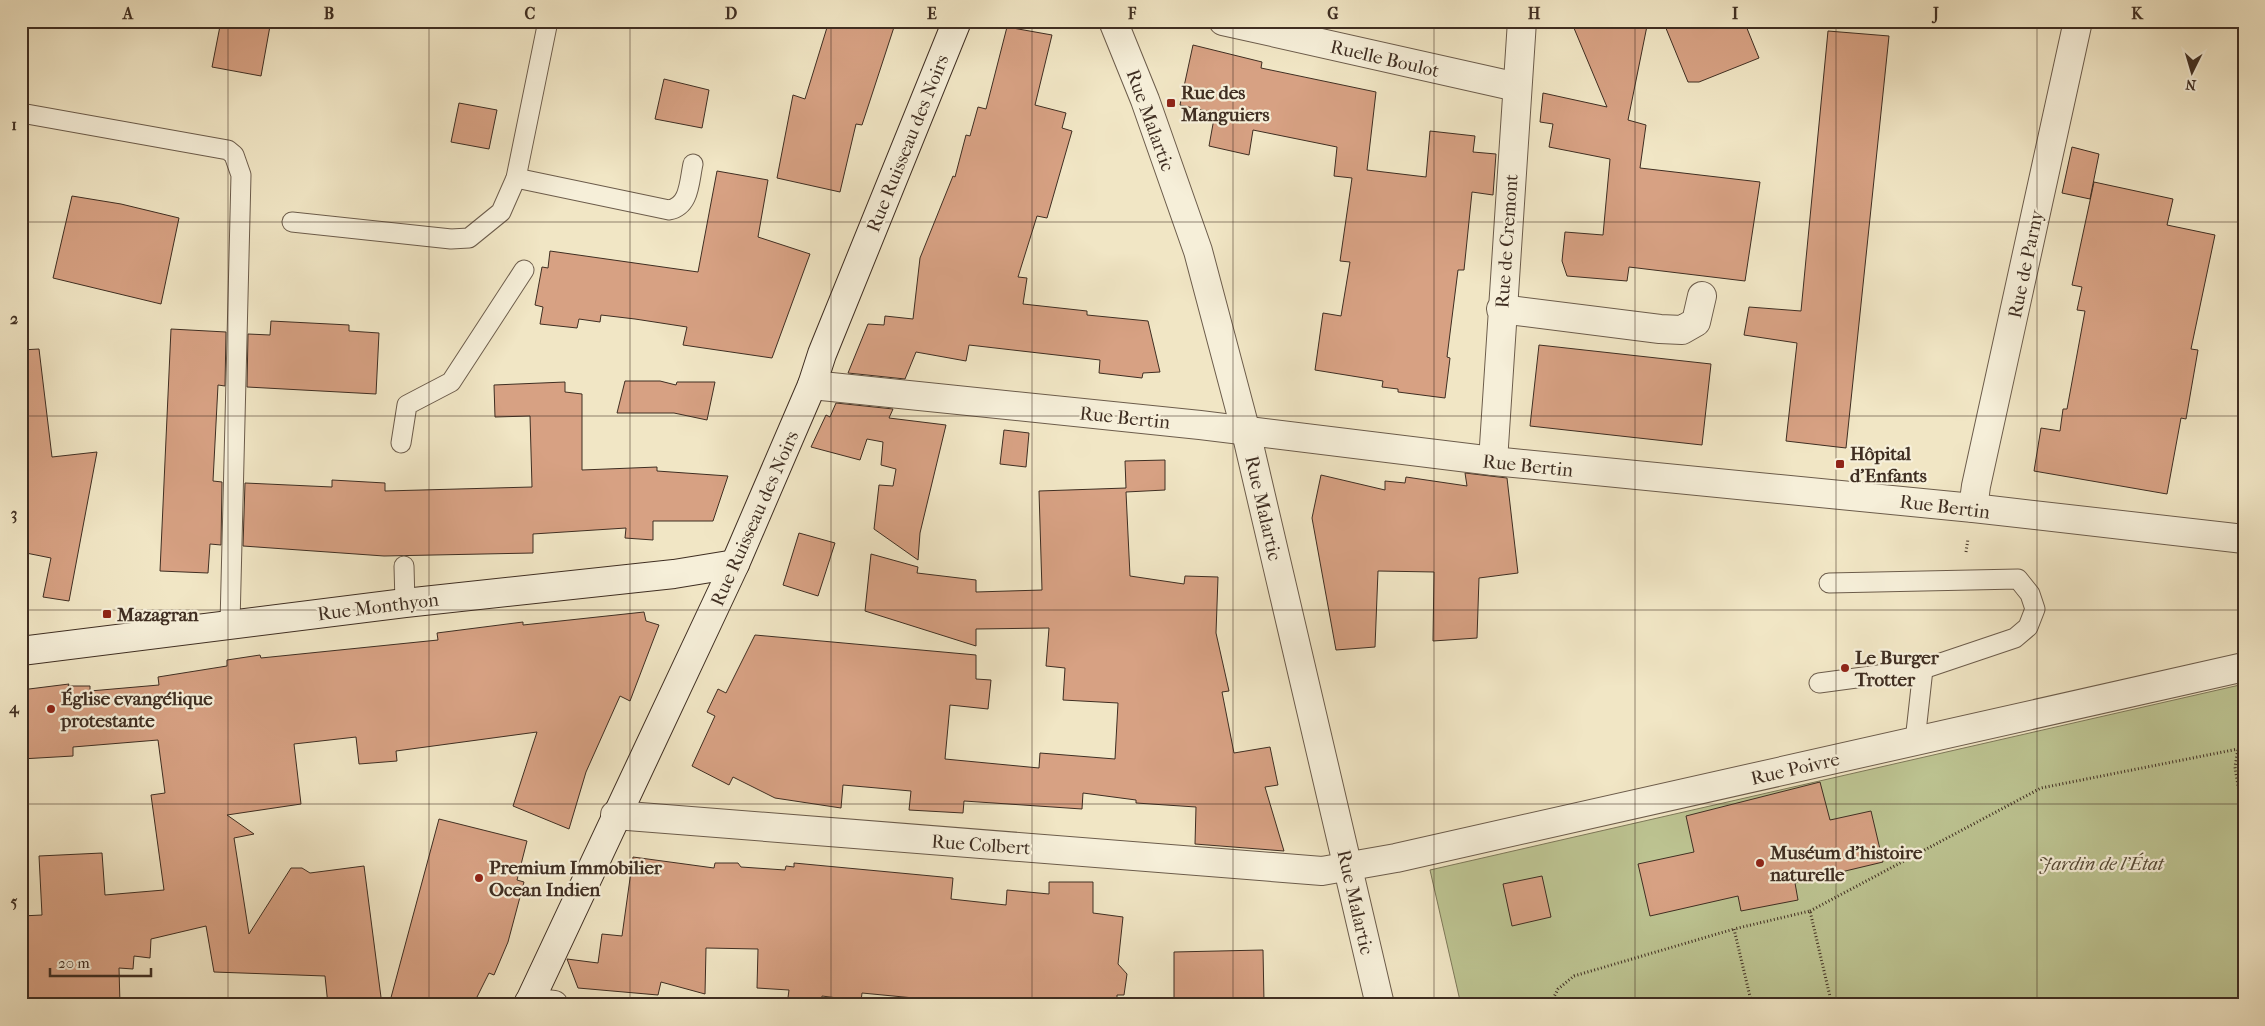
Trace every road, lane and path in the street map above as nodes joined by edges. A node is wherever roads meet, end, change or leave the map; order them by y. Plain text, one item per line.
1 (548, 21) edge
2 (957, 21) edge
3 (1114, 21) edge
4 (1223, 21) edge
5 (1522, 21) edge
6 (2078, 21) edge
7 (1518, 87) junction
8 (21, 113) edge
9 (693, 164) dead end
10 (516, 178) junction
11 (292, 222) dead end
12 (524, 270) dead end
13 (1702, 296) dead end
14 (1501, 309) junction
15 (812, 386) junction
16 (1246, 432) junction
17 (402, 443) dead end
18 (1493, 461) junction
19 (1973, 508) junction
20 (2244, 539) edge
21 (735, 564) junction
22 (404, 566) dead end
23 (1961, 580) junction
24 (1829, 583) dead end
25 (405, 602) junction
26 (230, 624) junction
27 (21, 651) edge
28 (2244, 667) edge
29 (1923, 669) junction
30 (1819, 683) dead end
31 (1915, 741) junction
32 (2244, 748) edge
33 (2238, 749) junction
34 (615, 816) junction
35 (2244, 823) edge
36 (1347, 867) junction
37 (1810, 911) junction
38 (1734, 929) junction
39 (537, 1004) edge
40 (1380, 1005) edge
41 (1550, 1005) edge
42 (1752, 1005) edge
43 (1832, 1005) edge

1 - 10 lane
2 - 15 street, Rue Ruisseau des Noirs
3 - 16 street, Rue Malartic
4 - 7 street, Ruelle Boulot
5 - 7 street, Rue de Cremont
6 - 19 street, Rue de Parny
7 - 14 street, Rue de Cremont
8 - 26 lane
9 - 10 lane
10 - 11 lane
12 - 17 lane
13 - 14 street
14 - 18 street, Rue de Cremont
15 - 16 street, Rue Bertin
15 - 21 street, Rue Ruisseau des Noirs
16 - 18 street, Rue Bertin
16 - 36 street, Rue Malartic
18 - 19 street, Rue Bertin
19 - 20 street, Rue Bertin
19 - 23 path
21 - 25 street, Rue Monthyon
21 - 34 street, Rue Ruisseau des Noirs
22 - 25 lane
23 - 24 lane
23 - 29 lane
25 - 26 street, Rue Monthyon
26 - 27 street, Rue Monthyon
28 - 31 street, Rue Poivre
29 - 30 lane
29 - 31 lane
31 - 36 street, Rue Poivre
32 - 33 path
33 - 35 path
33 - 37 path
34 - 36 street, Rue Colbert
34 - 39 street, Rue Ruisseau des Noirs
36 - 40 street, Rue Malartic
37 - 38 path
37 - 43 path
38 - 41 path
38 - 42 path

